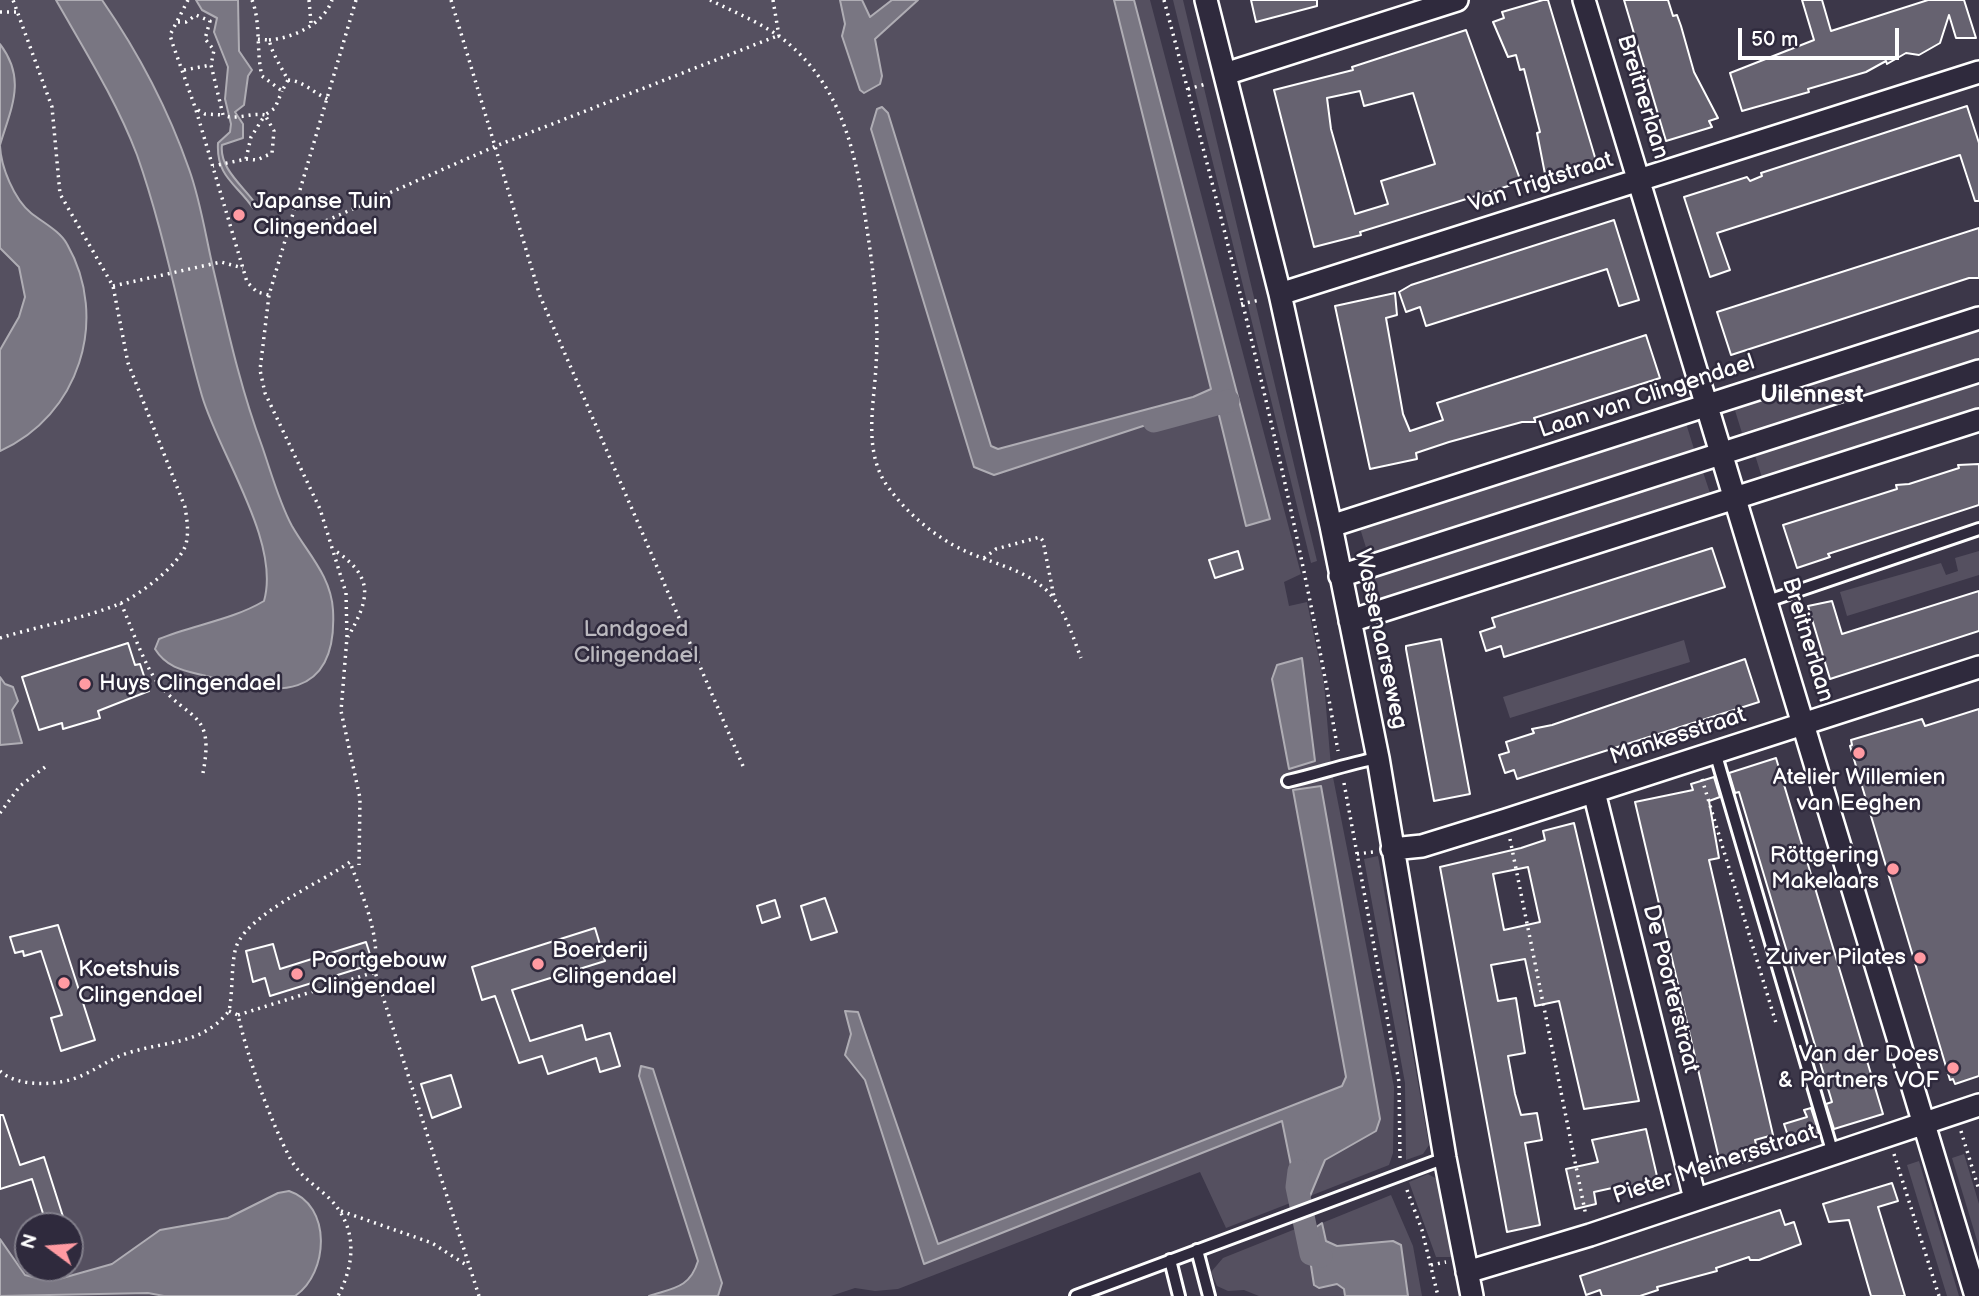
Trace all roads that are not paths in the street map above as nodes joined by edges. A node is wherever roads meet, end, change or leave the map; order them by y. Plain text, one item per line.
1 (1206, 0) edge
2 (1457, 0) edge
3 (1584, 0) edge
4 (1979, 72) edge
5 (1225, 74) junction
6 (1639, 179) junction
7 (1280, 294) junction
8 (1979, 318) edge
9 (1979, 372) edge
10 (1709, 405) junction
11 (1979, 420) edge
12 (1723, 453) junction
13 (1737, 499) junction
14 (1331, 526) junction
15 (1979, 529) edge
16 (1340, 576) junction
17 (1768, 601) junction
18 (1350, 621) junction
19 (1979, 667) edge
20 (1805, 725) junction
21 (1706, 755) junction
22 (1378, 758) junction
23 (1288, 781) dead end
24 (1594, 792) junction
25 (1392, 849) junction
26 (1979, 1105) edge
27 (1924, 1124) junction
28 (1833, 1154) junction
29 (1445, 1158) junction
30 (1695, 1199) junction
31 (1196, 1250) junction
32 (1170, 1260) junction
33 (1467, 1272) junction
34 (1076, 1296) edge
35 (1179, 1296) edge
36 (1209, 1296) edge
37 (1472, 1296) edge
38 (1976, 1296) edge

1 - 5 street, Wassenaarseweg
2 - 5 street
3 - 6 street, Breitnerlaan
4 - 6 street, Van Trigtstraat
5 - 7 street, Wassenaarseweg
6 - 7 street, Van Trigtstraat
6 - 10 street, Breitnerlaan
7 - 14 street, Wassenaarseweg
8 - 10 street, Laan van Clingendael
9 - 12 street
10 - 12 street, Breitnerlaan
10 - 14 street, Laan van Clingendael
11 - 13 street
12 - 13 street, Breitnerlaan
12 - 16 street
13 - 17 street, Breitnerlaan
13 - 18 street
14 - 16 street, Wassenaarseweg
15 - 17 lane
16 - 18 street, Wassenaarseweg
17 - 20 street, Breitnerlaan
18 - 22 street, Wassenaarseweg
19 - 20 street, Mankesstraat
20 - 21 street, Mankesstraat
20 - 27 street, Breitnerlaan
21 - 24 street, Mankesstraat
21 - 28 lane
22 - 23 lane
22 - 25 street, Wassenaarseweg
24 - 25 street, Mankesstraat
24 - 30 street, De Poorterstraat
25 - 29 street, Wassenaarseweg
26 - 27 street, Pieter Meinersstraat
27 - 28 street, Pieter Meinersstraat
27 - 38 street, Breitnerlaan
28 - 30 street, Pieter Meinersstraat
29 - 31 lane
29 - 33 street, Wassenaarseweg
30 - 33 street, Pieter Meinersstraat
31 - 32 lane
31 - 36 lane
32 - 34 lane
32 - 35 lane
33 - 37 street, Wassenaarseweg

